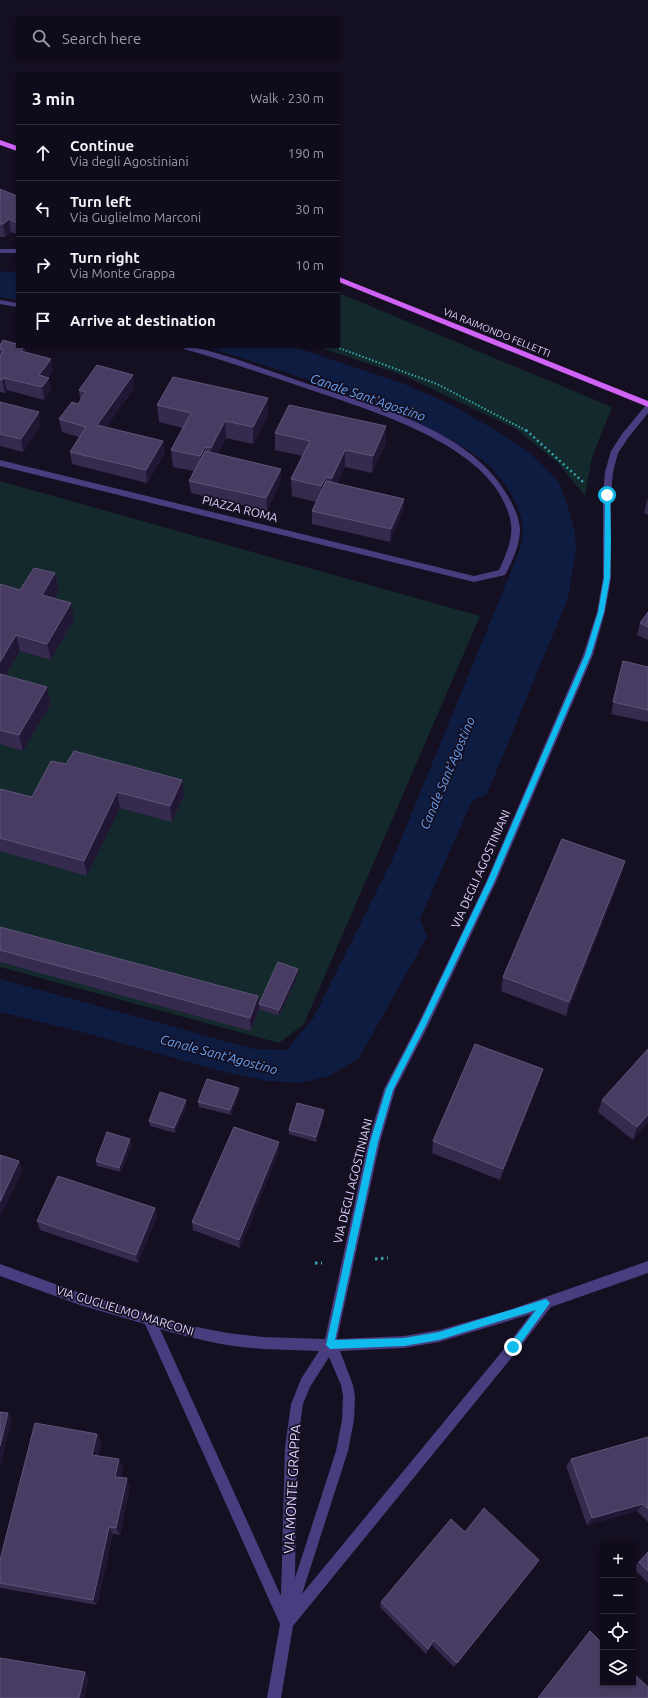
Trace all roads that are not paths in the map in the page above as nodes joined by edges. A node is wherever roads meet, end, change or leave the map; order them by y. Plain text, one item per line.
1 (0, 142) edge
2 (16, 149) edge
3 (0, 251) edge
4 (16, 251) edge
5 (340, 279) edge
6 (0, 302) edge
7 (16, 305) edge
8 (190, 348) edge
9 (648, 404) edge
10 (648, 408) edge
11 (0, 463) edge
12 (648, 1267) edge
13 (0, 1270) edge
14 (546, 1303) junction
15 (150, 1321) junction
16 (330, 1345) junction
17 (287, 1623) junction
18 (274, 1698) edge

1 - 2 main road
3 - 4 street
5 - 9 main road, VIA RAIMONDO FELLETTI
6 - 7 street
8 - 11 street, PIAZZA ROMA
10 - 16 street, VIA DEGLI AGOSTINIANI
12 - 14 street, VIA GUGLIELMO MARCONI
13 - 15 street, VIA GUGLIELMO MARCONI
14 - 16 street, VIA GUGLIELMO MARCONI
14 - 17 street, VIA MONTE GRAPPA
15 - 16 street, VIA GUGLIELMO MARCONI
15 - 17 street
16 - 17 street, VIA MONTE GRAPPA
16 - 17 street, VIA MONTE GRAPPA
17 - 18 street, VIA MONTE GRAPPA

